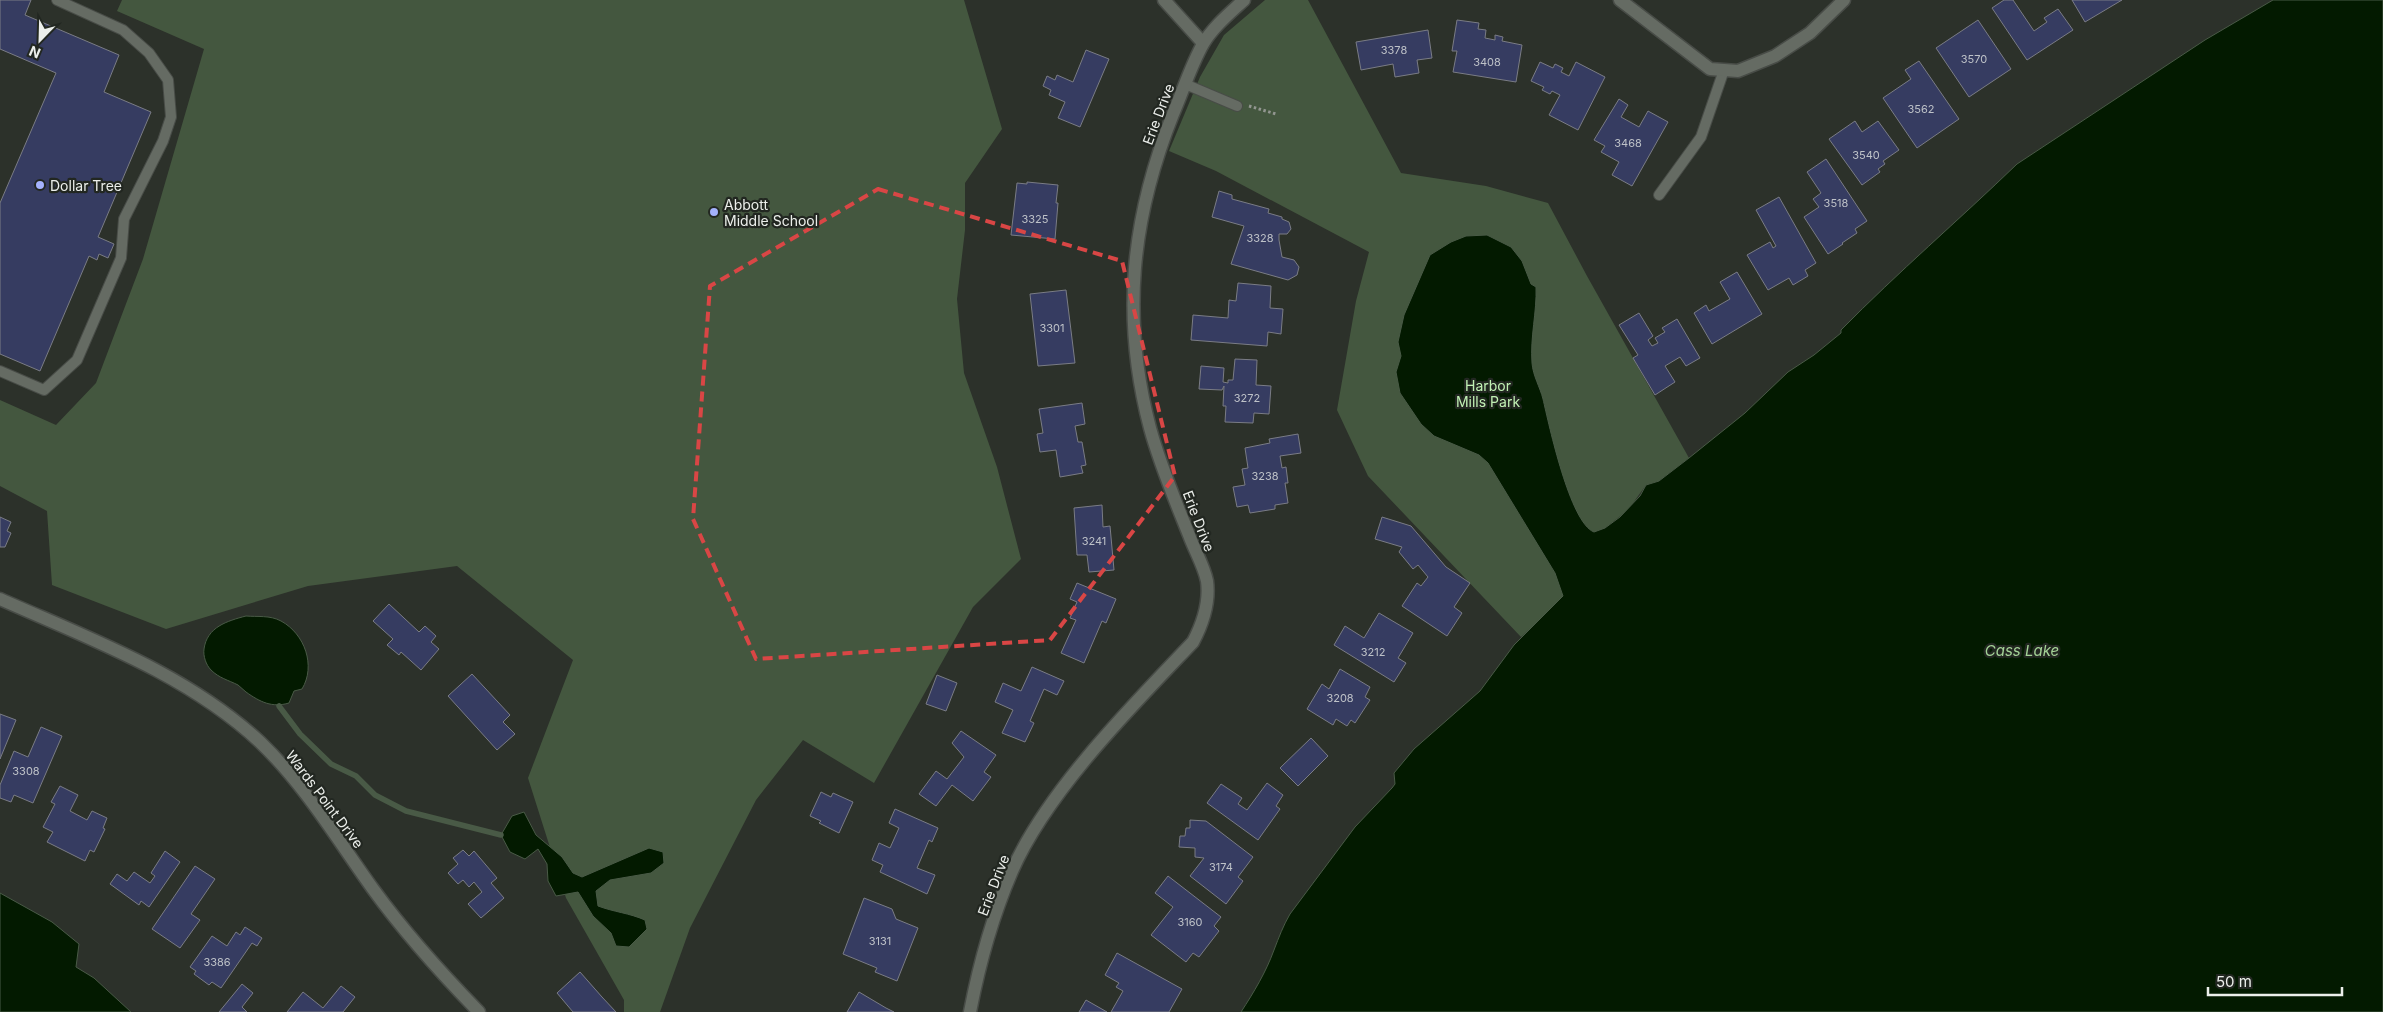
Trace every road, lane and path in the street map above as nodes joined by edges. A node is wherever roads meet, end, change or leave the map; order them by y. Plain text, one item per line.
1 (57, 0) edge
2 (1164, 0) edge
3 (1244, 0) edge
4 (1620, 0) edge
5 (1844, 0) edge
6 (1203, 43) junction
7 (1724, 70) junction
8 (1186, 84) junction
9 (1237, 106) joint
10 (1276, 114) dead end
11 (1659, 195) dead end
12 (0, 371) edge
13 (0, 599) edge
14 (479, 1012) edge
15 (970, 1012) edge

1 - 12 lane
2 - 6 street
3 - 6 street, Erie Drive
4 - 7 street
5 - 7 street
6 - 8 street, Erie Drive
7 - 11 lane
8 - 9 lane
8 - 15 street, Erie Drive
9 - 10 path
13 - 14 street, Wards Point Drive

